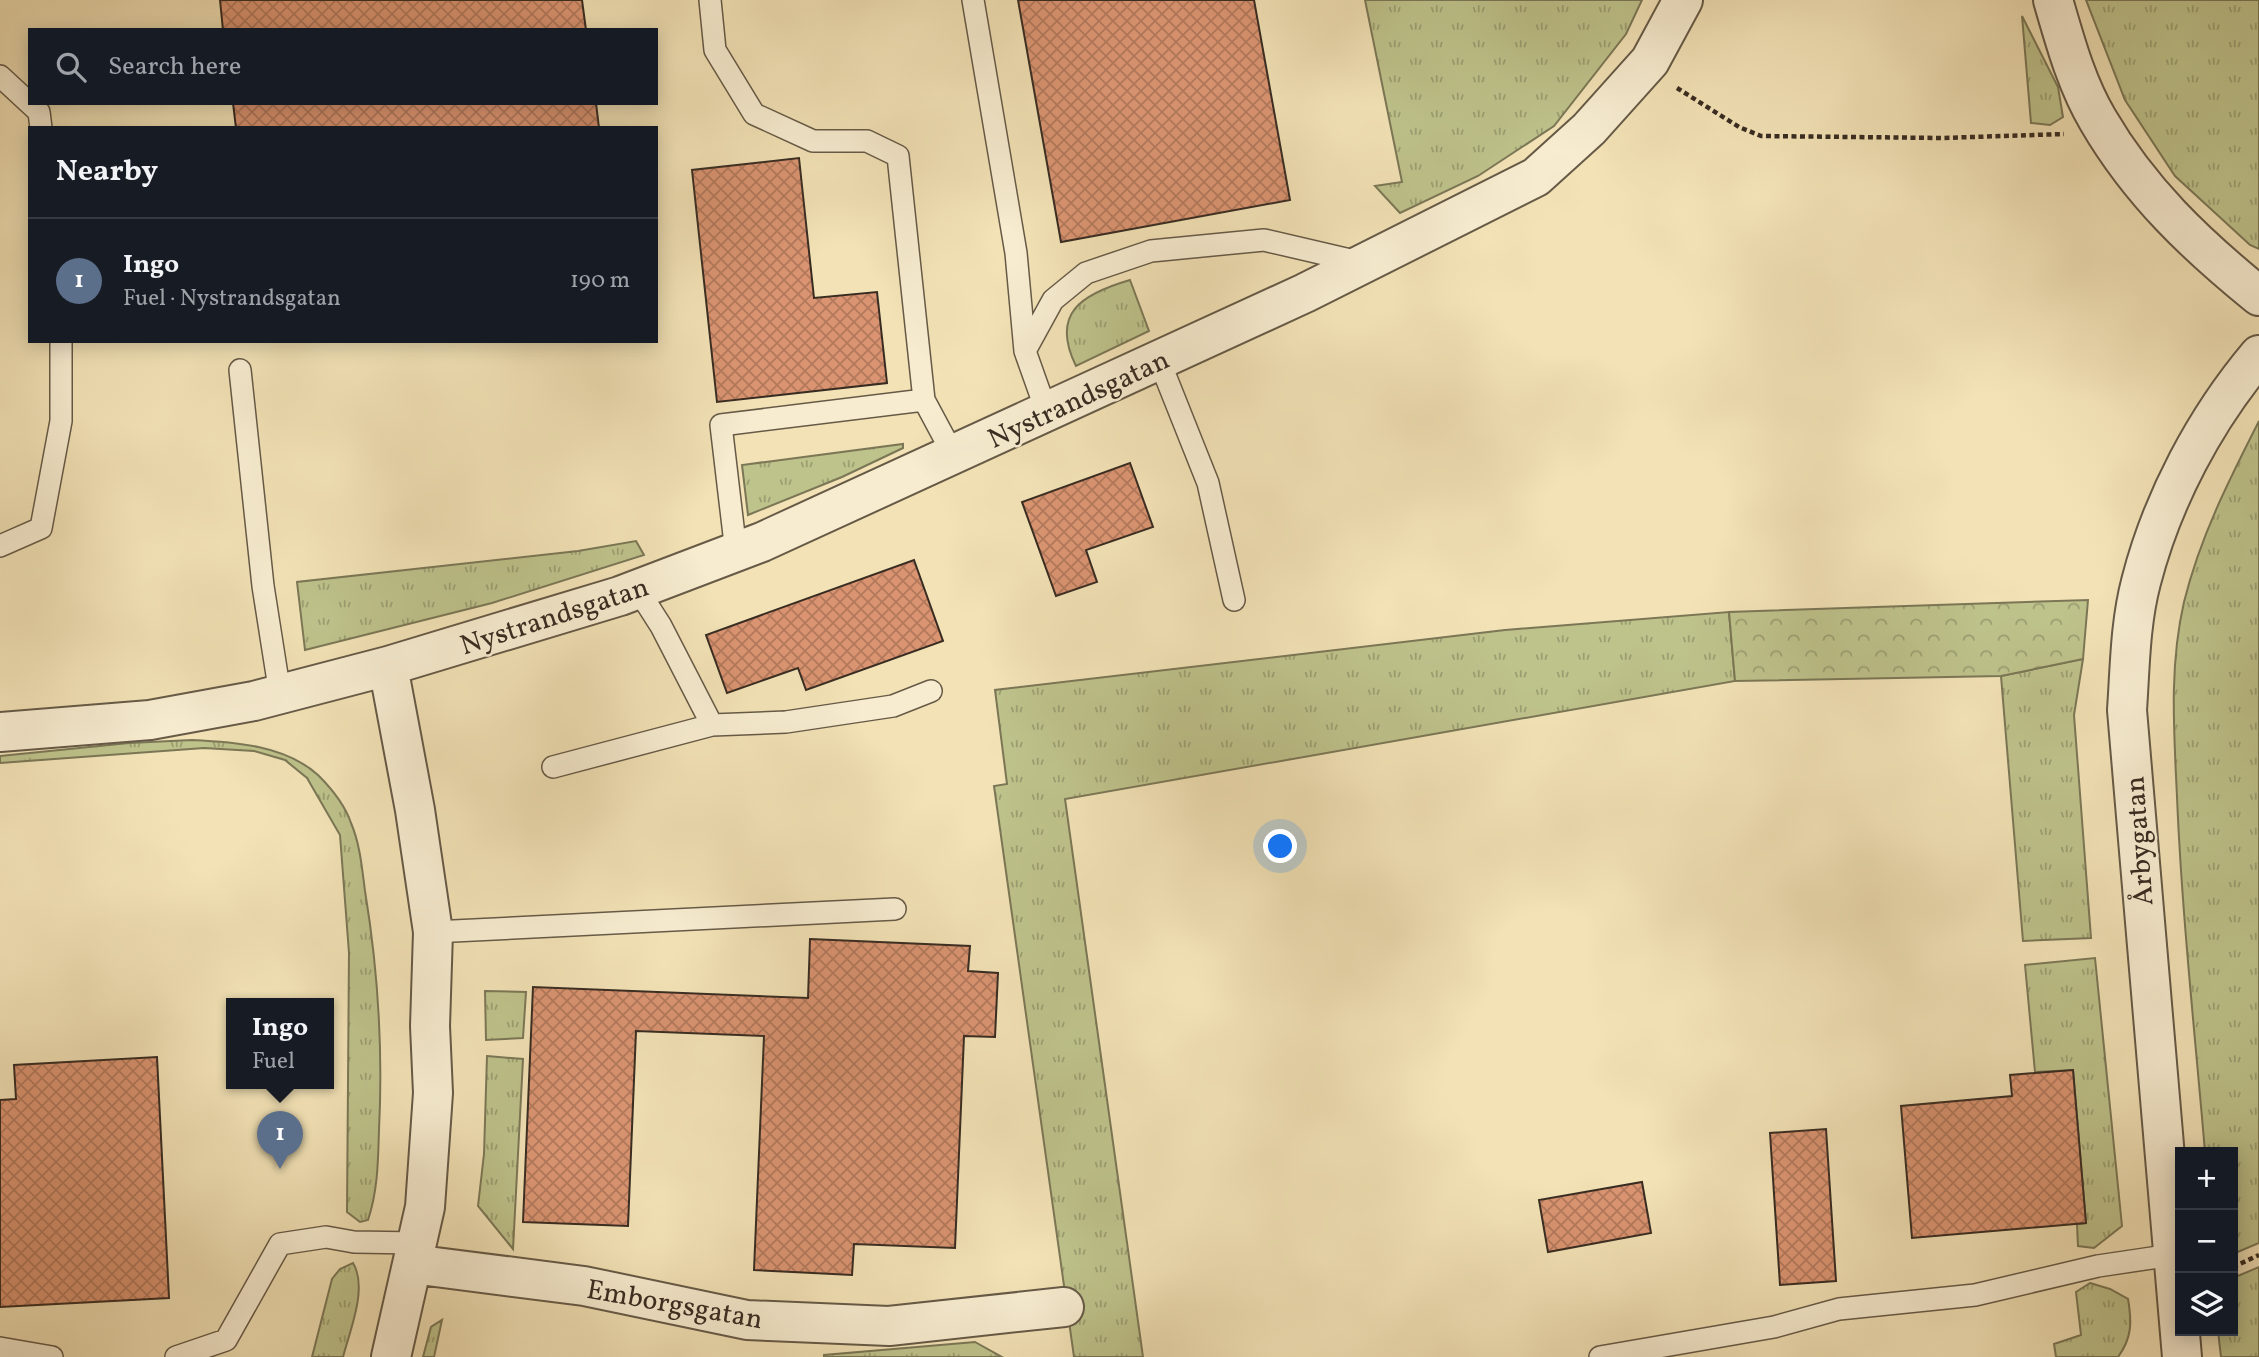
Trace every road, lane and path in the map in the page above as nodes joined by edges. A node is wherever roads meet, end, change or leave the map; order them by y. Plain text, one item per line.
1 (710, 0) edge
2 (973, 0) edge
3 (1683, 0) edge
4 (2053, 0) edge
5 (1644, 67) junction
6 (0, 76) edge
7 (28, 102) edge
8 (31, 105) edge
9 (2097, 119) junction
10 (41, 126) edge
11 (1365, 263) junction
12 (2259, 296) edge
13 (61, 343) edge
14 (1026, 351) junction
15 (2259, 355) edge
16 (1159, 360) junction
17 (240, 370) dead end
18 (924, 400) junction
19 (1047, 413) junction
20 (954, 456) junction
21 (0, 546) edge
22 (736, 552) junction
23 (638, 590) junction
24 (1234, 600) dead end
25 (388, 666) junction
26 (931, 691) dead end
27 (280, 694) junction
28 (712, 725) junction
29 (0, 733) edge
30 (552, 767) dead end
31 (895, 909) dead end
32 (433, 932) junction
33 (414, 1254) junction
34 (2172, 1255) junction
35 (2259, 1255) edge
36 (2238, 1265) edge
37 (1064, 1307) dead end
38 (0, 1348) edge
39 (52, 1357) edge
40 (176, 1357) edge
41 (391, 1357) edge
42 (1600, 1357) edge
43 (2182, 1357) edge

1 - 18 lane
2 - 14 lane
3 - 5 street, Nystrandsgatan
4 - 9 street
5 - 9 path
5 - 11 street, Nystrandsgatan
6 - 7 lane
8 - 10 lane
9 - 12 street
11 - 14 lane
11 - 16 street, Nystrandsgatan
13 - 21 lane
14 - 19 lane
15 - 34 street, Årbygatan
16 - 19 street, Nystrandsgatan
16 - 24 lane
17 - 27 lane
18 - 20 lane
18 - 22 lane
19 - 20 street, Nystrandsgatan
20 - 22 street, Nystrandsgatan
22 - 23 street, Nystrandsgatan
23 - 25 street, Nystrandsgatan
23 - 28 lane
25 - 27 street, Nystrandsgatan
25 - 32 street
26 - 28 lane
27 - 29 street, Nystrandsgatan
28 - 30 lane
31 - 32 lane
32 - 33 street
33 - 37 street, Emborgsgatan
33 - 40 lane
33 - 41 street
34 - 42 lane
34 - 43 street, Årbygatan
35 - 36 path
38 - 39 lane

